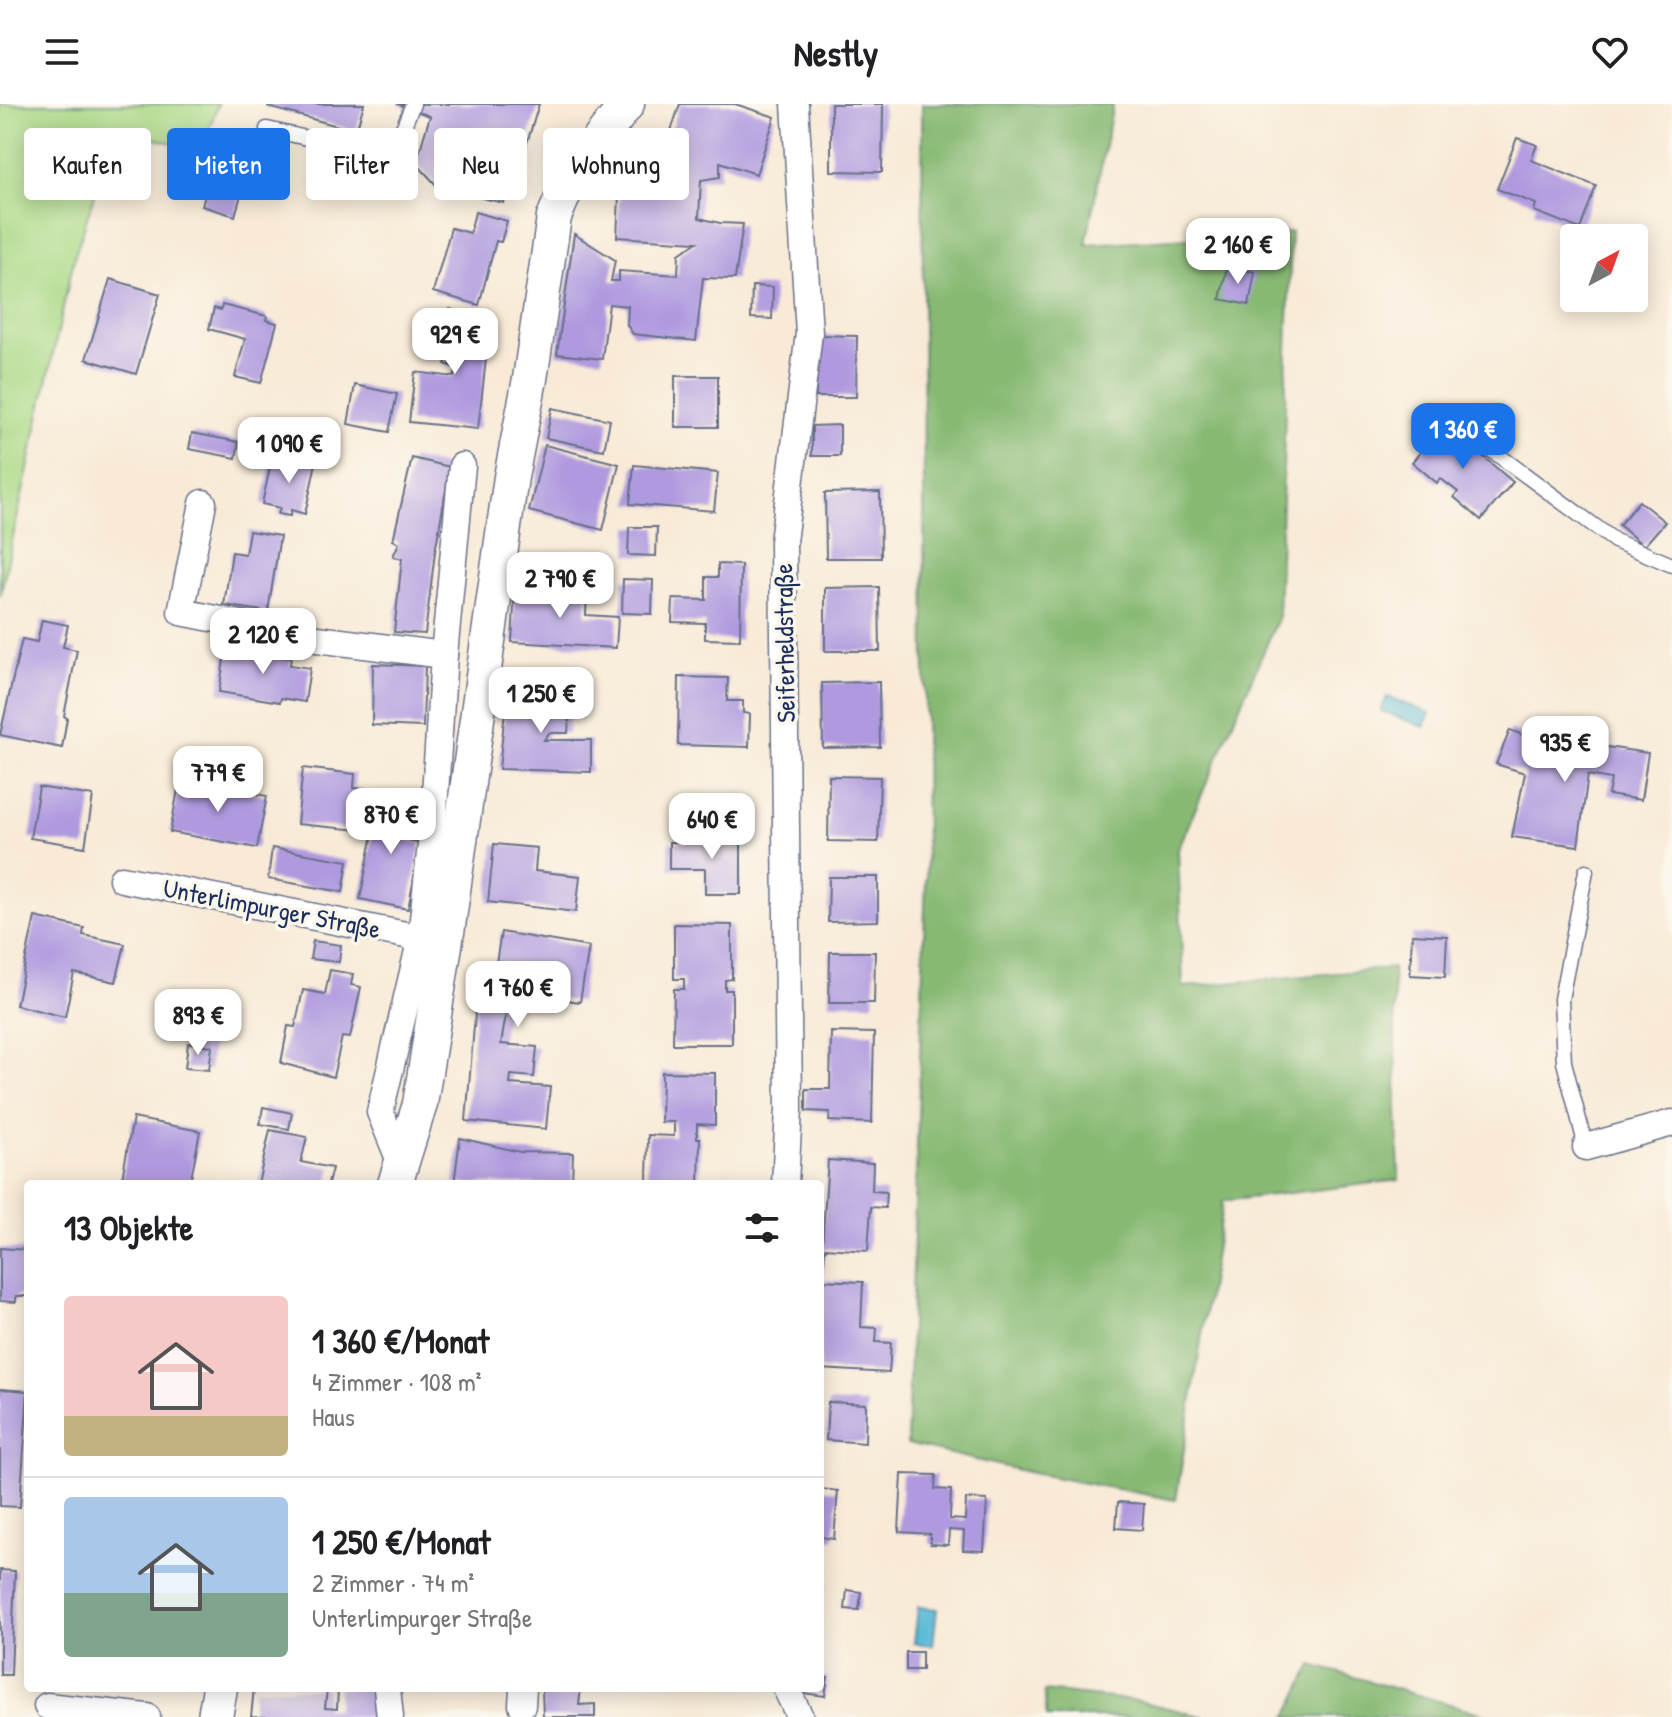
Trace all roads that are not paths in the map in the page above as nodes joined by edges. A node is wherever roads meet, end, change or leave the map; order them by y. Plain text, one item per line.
1 (413, 104) edge
2 (795, 104) edge
3 (620, 107) edge
4 (290, 134) edge
5 (1486, 446) dead end
6 (462, 466) dead end
7 (203, 503) dead end
8 (1672, 565) edge
9 (444, 655) junction
10 (1586, 871) dead end
11 (122, 879) dead end
12 (421, 938) junction
13 (1672, 1123) edge
14 (1586, 1147) joint
15 (397, 1173) edge
16 (785, 1180) edge
17 (219, 1692) edge
18 (387, 1692) edge
19 (788, 1692) edge
20 (47, 1704) edge
21 (147, 1717) edge
22 (215, 1717) edge
23 (390, 1717) edge
24 (800, 1717) edge

1 - 4 lane
2 - 16 street, Seiferheldstraße
3 - 15 street
5 - 8 lane
6 - 9 street
7 - 9 street
9 - 12 street
10 - 14 lane
11 - 12 street, Unterlimpurger Straße
12 - 15 street
13 - 14 street
17 - 22 street
18 - 23 street
19 - 24 street
20 - 21 street

